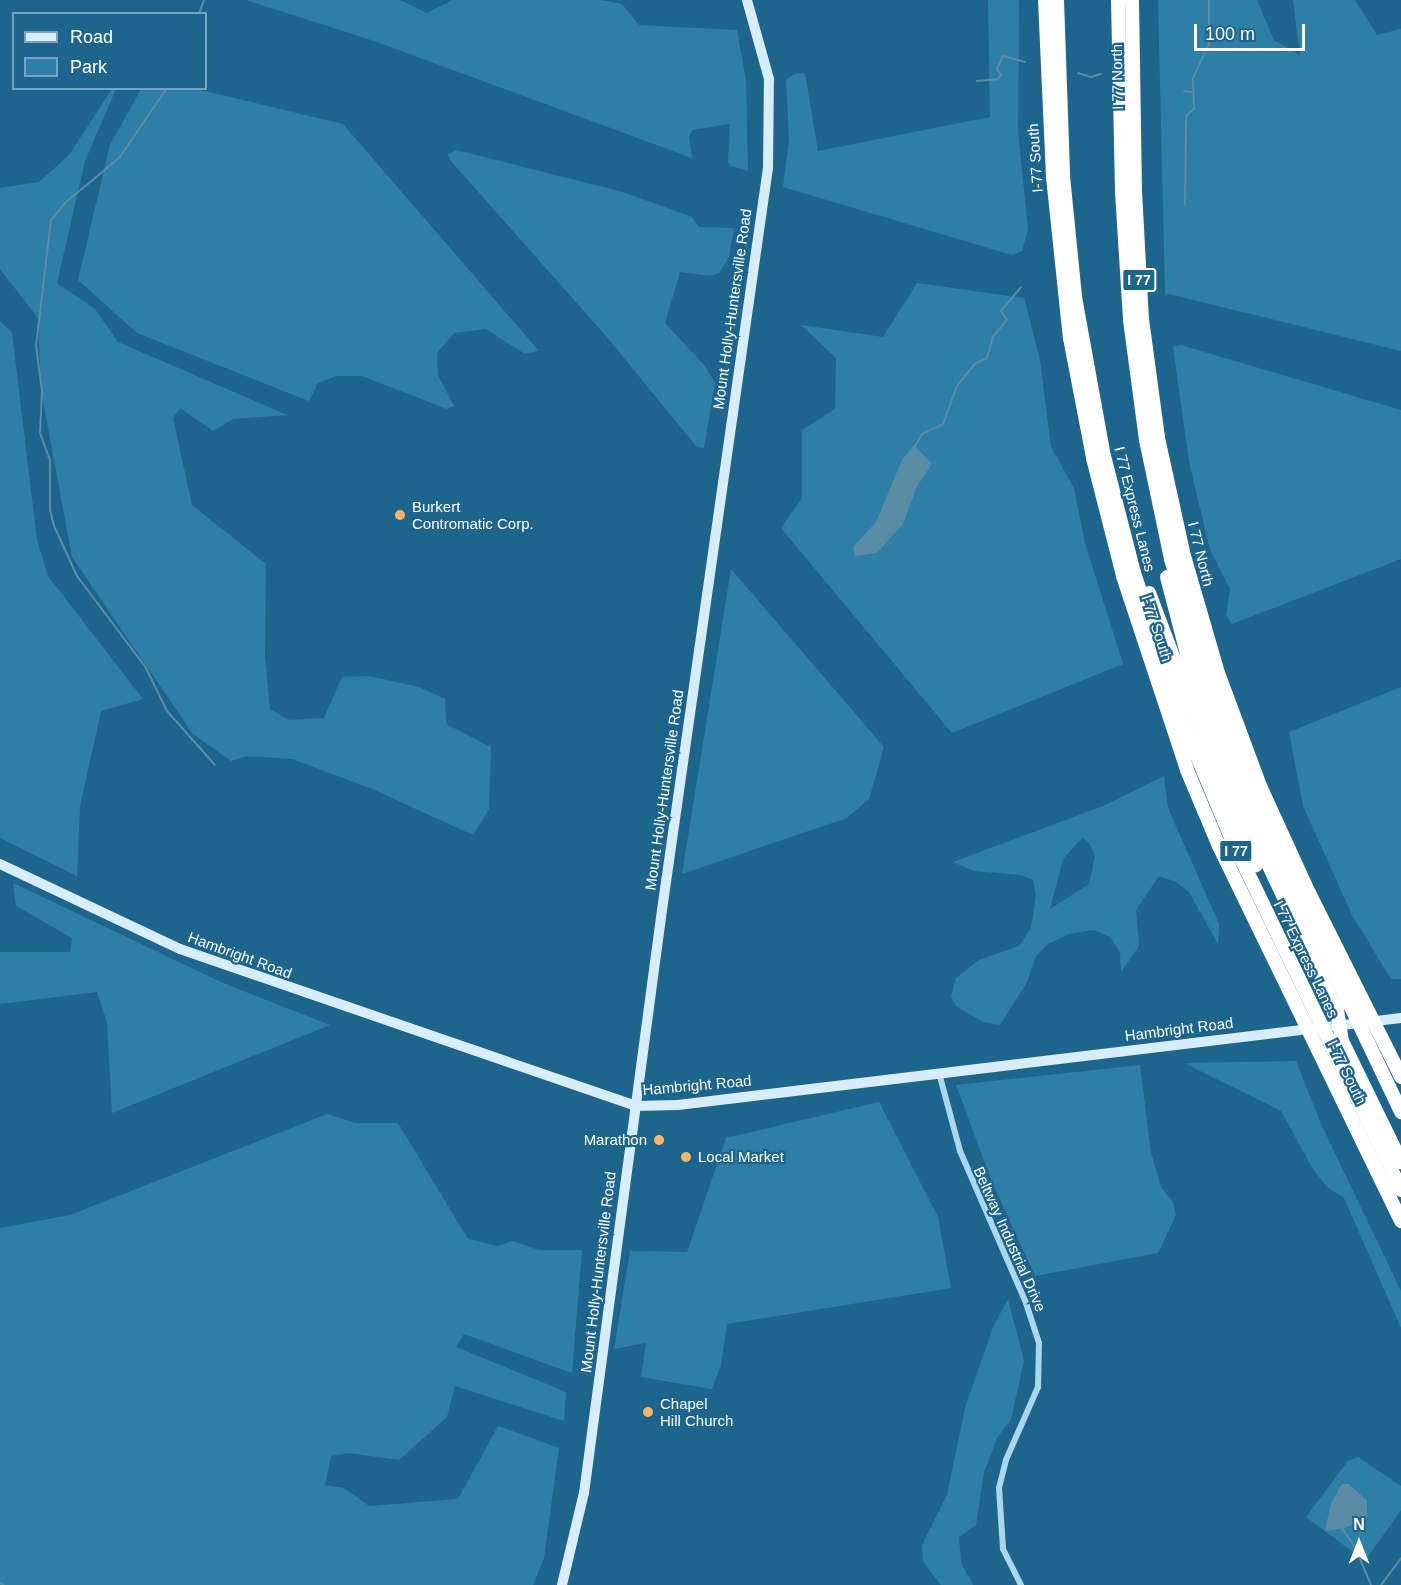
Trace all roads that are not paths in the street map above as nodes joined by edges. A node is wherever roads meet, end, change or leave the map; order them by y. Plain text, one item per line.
1 (747, 0) edge
2 (1045, 0) edge
3 (1057, 0) edge
4 (1118, 0) edge
5 (1132, 0) edge
6 (1154, 480) junction
7 (1114, 495) junction
8 (0, 864) edge
9 (1328, 1000) junction
10 (1395, 1018) edge
11 (1340, 1025) junction
12 (1352, 1052) junction
13 (939, 1073) junction
14 (1401, 1077) edge
15 (635, 1106) junction
16 (1401, 1112) edge
17 (1401, 1141) edge
18 (1401, 1162) edge
19 (1401, 1190) edge
20 (1401, 1221) edge
21 (562, 1585) edge
22 (1021, 1585) edge

1 - 15 main road, Mount Holly-Huntersville Road
2 - 20 highway, I-77 South / I 77
3 - 7 highway, I 77 Express Lanes / I 77
4 - 6 highway, I 77 Express Lanes / I 77
5 - 14 highway, I 77 North / I 77
6 - 9 highway
6 - 16 highway, I 77 Express Lanes / I 77
7 - 9 highway
7 - 19 highway, I 77 Express Lanes / I 77
8 - 15 main road, Hambright Road
9 - 11 highway
10 - 11 main road, Hambright Road
11 - 12 highway
11 - 13 main road, Hambright Road
12 - 17 highway
12 - 18 highway
13 - 15 main road, Hambright Road
13 - 22 street, Beltway Industrial Drive
15 - 21 main road, Mount Holly-Huntersville Road

